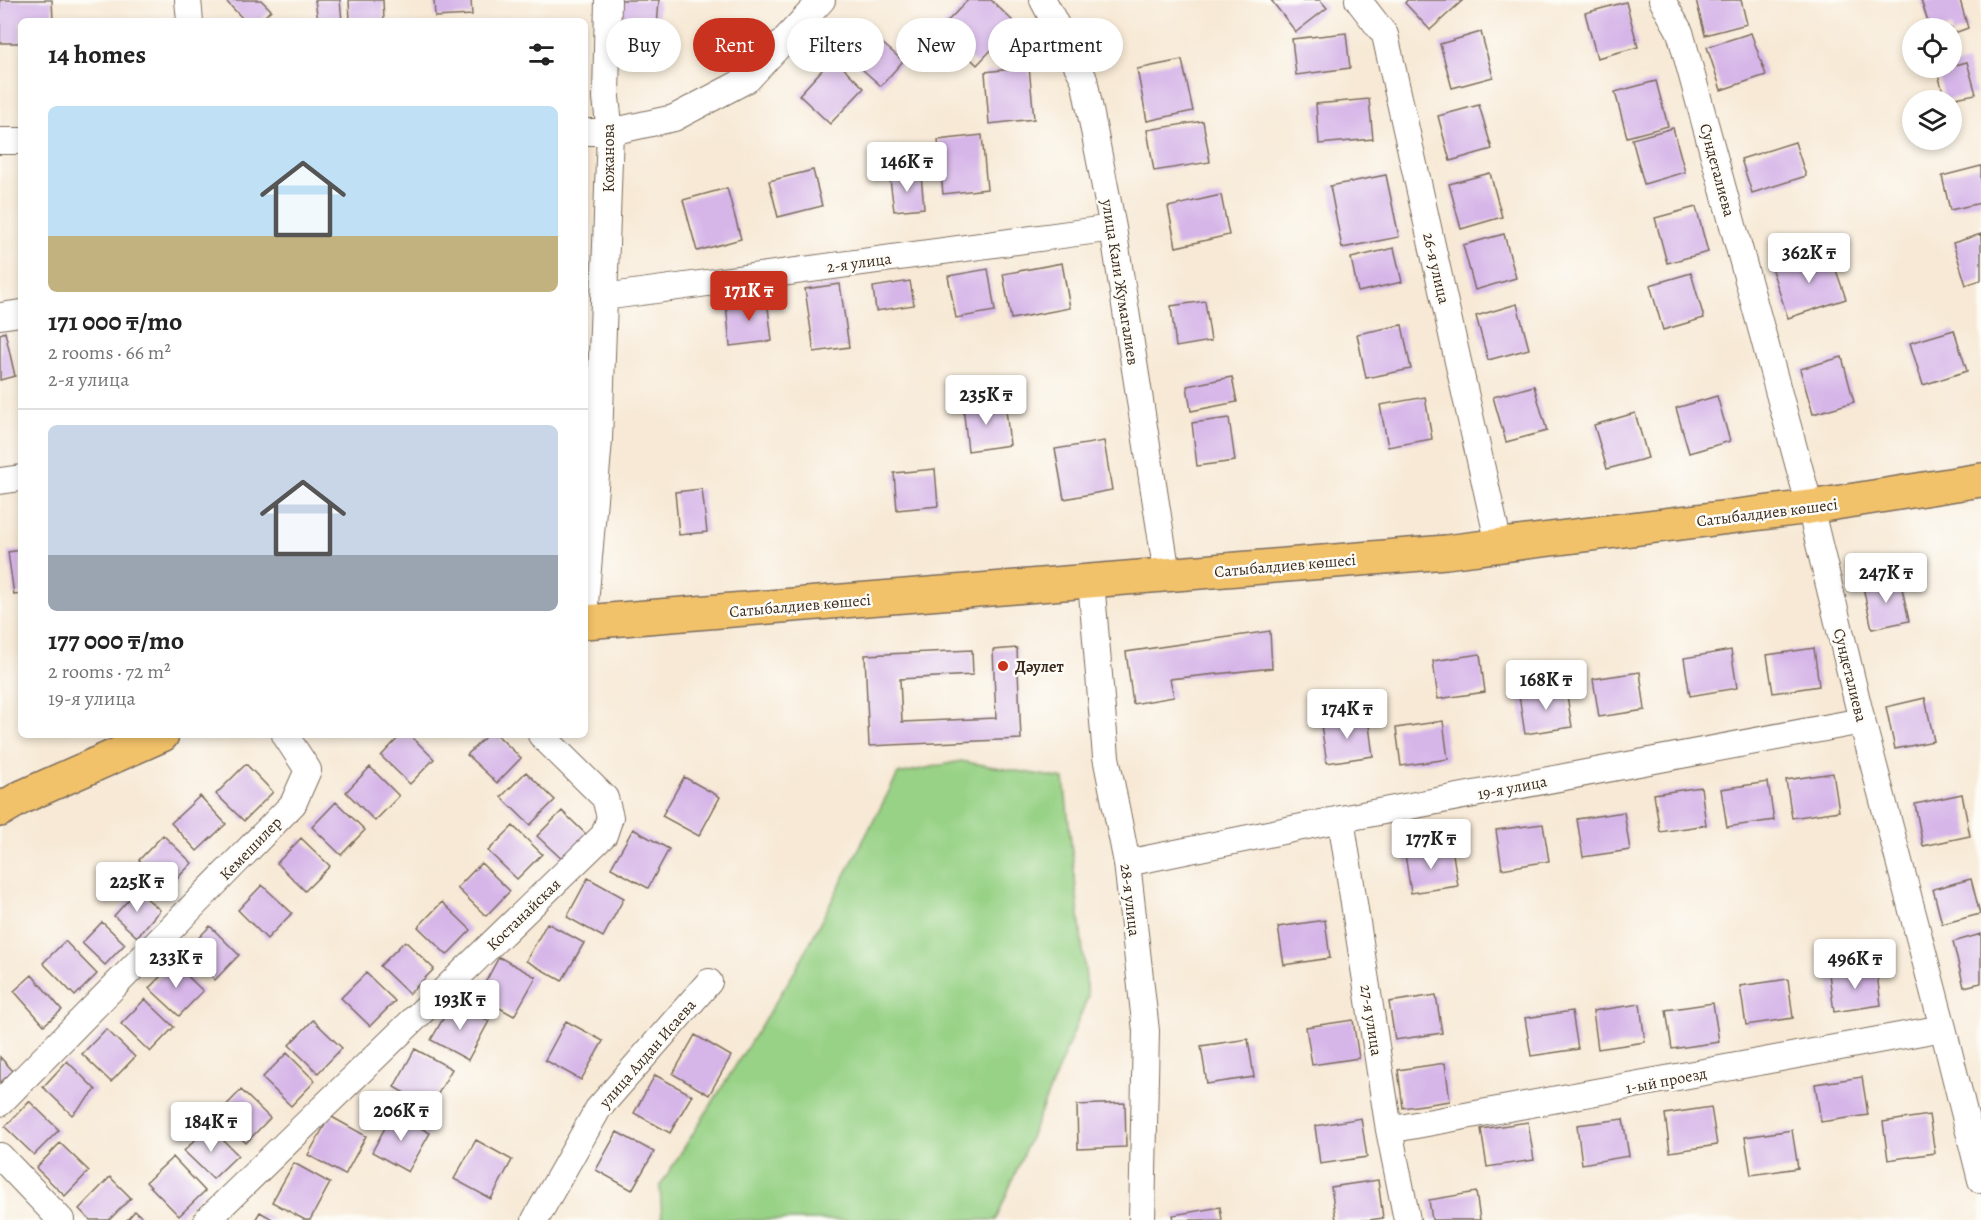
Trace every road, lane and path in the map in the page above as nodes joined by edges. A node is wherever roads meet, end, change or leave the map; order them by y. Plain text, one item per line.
1 (188, 0) edge
2 (608, 0) edge
3 (822, 0) edge
4 (1043, 0) edge
5 (1358, 0) edge
6 (1662, 0) edge
7 (190, 18) edge
8 (597, 132) edge
9 (0, 141) edge
10 (18, 141) edge
11 (1113, 228) junction
12 (604, 297) junction
13 (18, 313) edge
14 (0, 316) edge
15 (592, 440) edge
16 (18, 478) edge
17 (1981, 480) edge
18 (0, 481) edge
19 (1810, 507) junction
20 (588, 534) edge
21 (1499, 545) junction
22 (1167, 574) junction
23 (1091, 581) junction
24 (588, 622) edge
25 (1862, 721) junction
26 (155, 738) edge
27 (287, 738) edge
28 (545, 738) edge
29 (0, 810) edge
30 (1341, 819) junction
31 (1127, 863) junction
32 (710, 982) dead end
33 (1943, 1028) junction
34 (0, 1103) edge
35 (1389, 1130) junction
36 (0, 1156) edge
37 (1981, 1180) edge
38 (61, 1220) edge
39 (207, 1220) edge
40 (536, 1220) edge
41 (1142, 1220) edge
42 (1407, 1220) edge

1 - 7 street
2 - 8 street, Кожанова
3 - 8 street
4 - 11 street, улица Кали Жумагалиев
5 - 21 street, 26-я улица
6 - 19 street, Сундеталиева
8 - 12 street, Кожанова
9 - 10 street
11 - 12 street, 2-я улица
11 - 22 street, улица Кали Жумагалиев
12 - 15 street, Кожанова
13 - 14 street
15 - 20 street, Кожанова
16 - 18 street
17 - 19 main road, Сатыбалдиев көшесі
19 - 21 main road, Сатыбалдиев көшесі
19 - 25 street, Сундеталиева
21 - 22 main road, Сатыбалдиев көшесі
22 - 23 main road, Сатыбалдиев көшесі
23 - 24 main road, Сатыбалдиев көшесі
23 - 31 street, 28-я улица
25 - 30 street, 19-я улица
25 - 33 street, Сундеталиева
26 - 29 main road
27 - 34 street, Кемешилер
28 - 39 street, Костанайская
30 - 31 street, 19-я улица
30 - 35 street, 27-я улица
31 - 41 street, 28-я улица
32 - 40 street, улица Алдан Исаева
33 - 35 street, 1-ый проезд
33 - 37 street, Сундеталиева
35 - 42 street, 27-я улица
36 - 38 street

